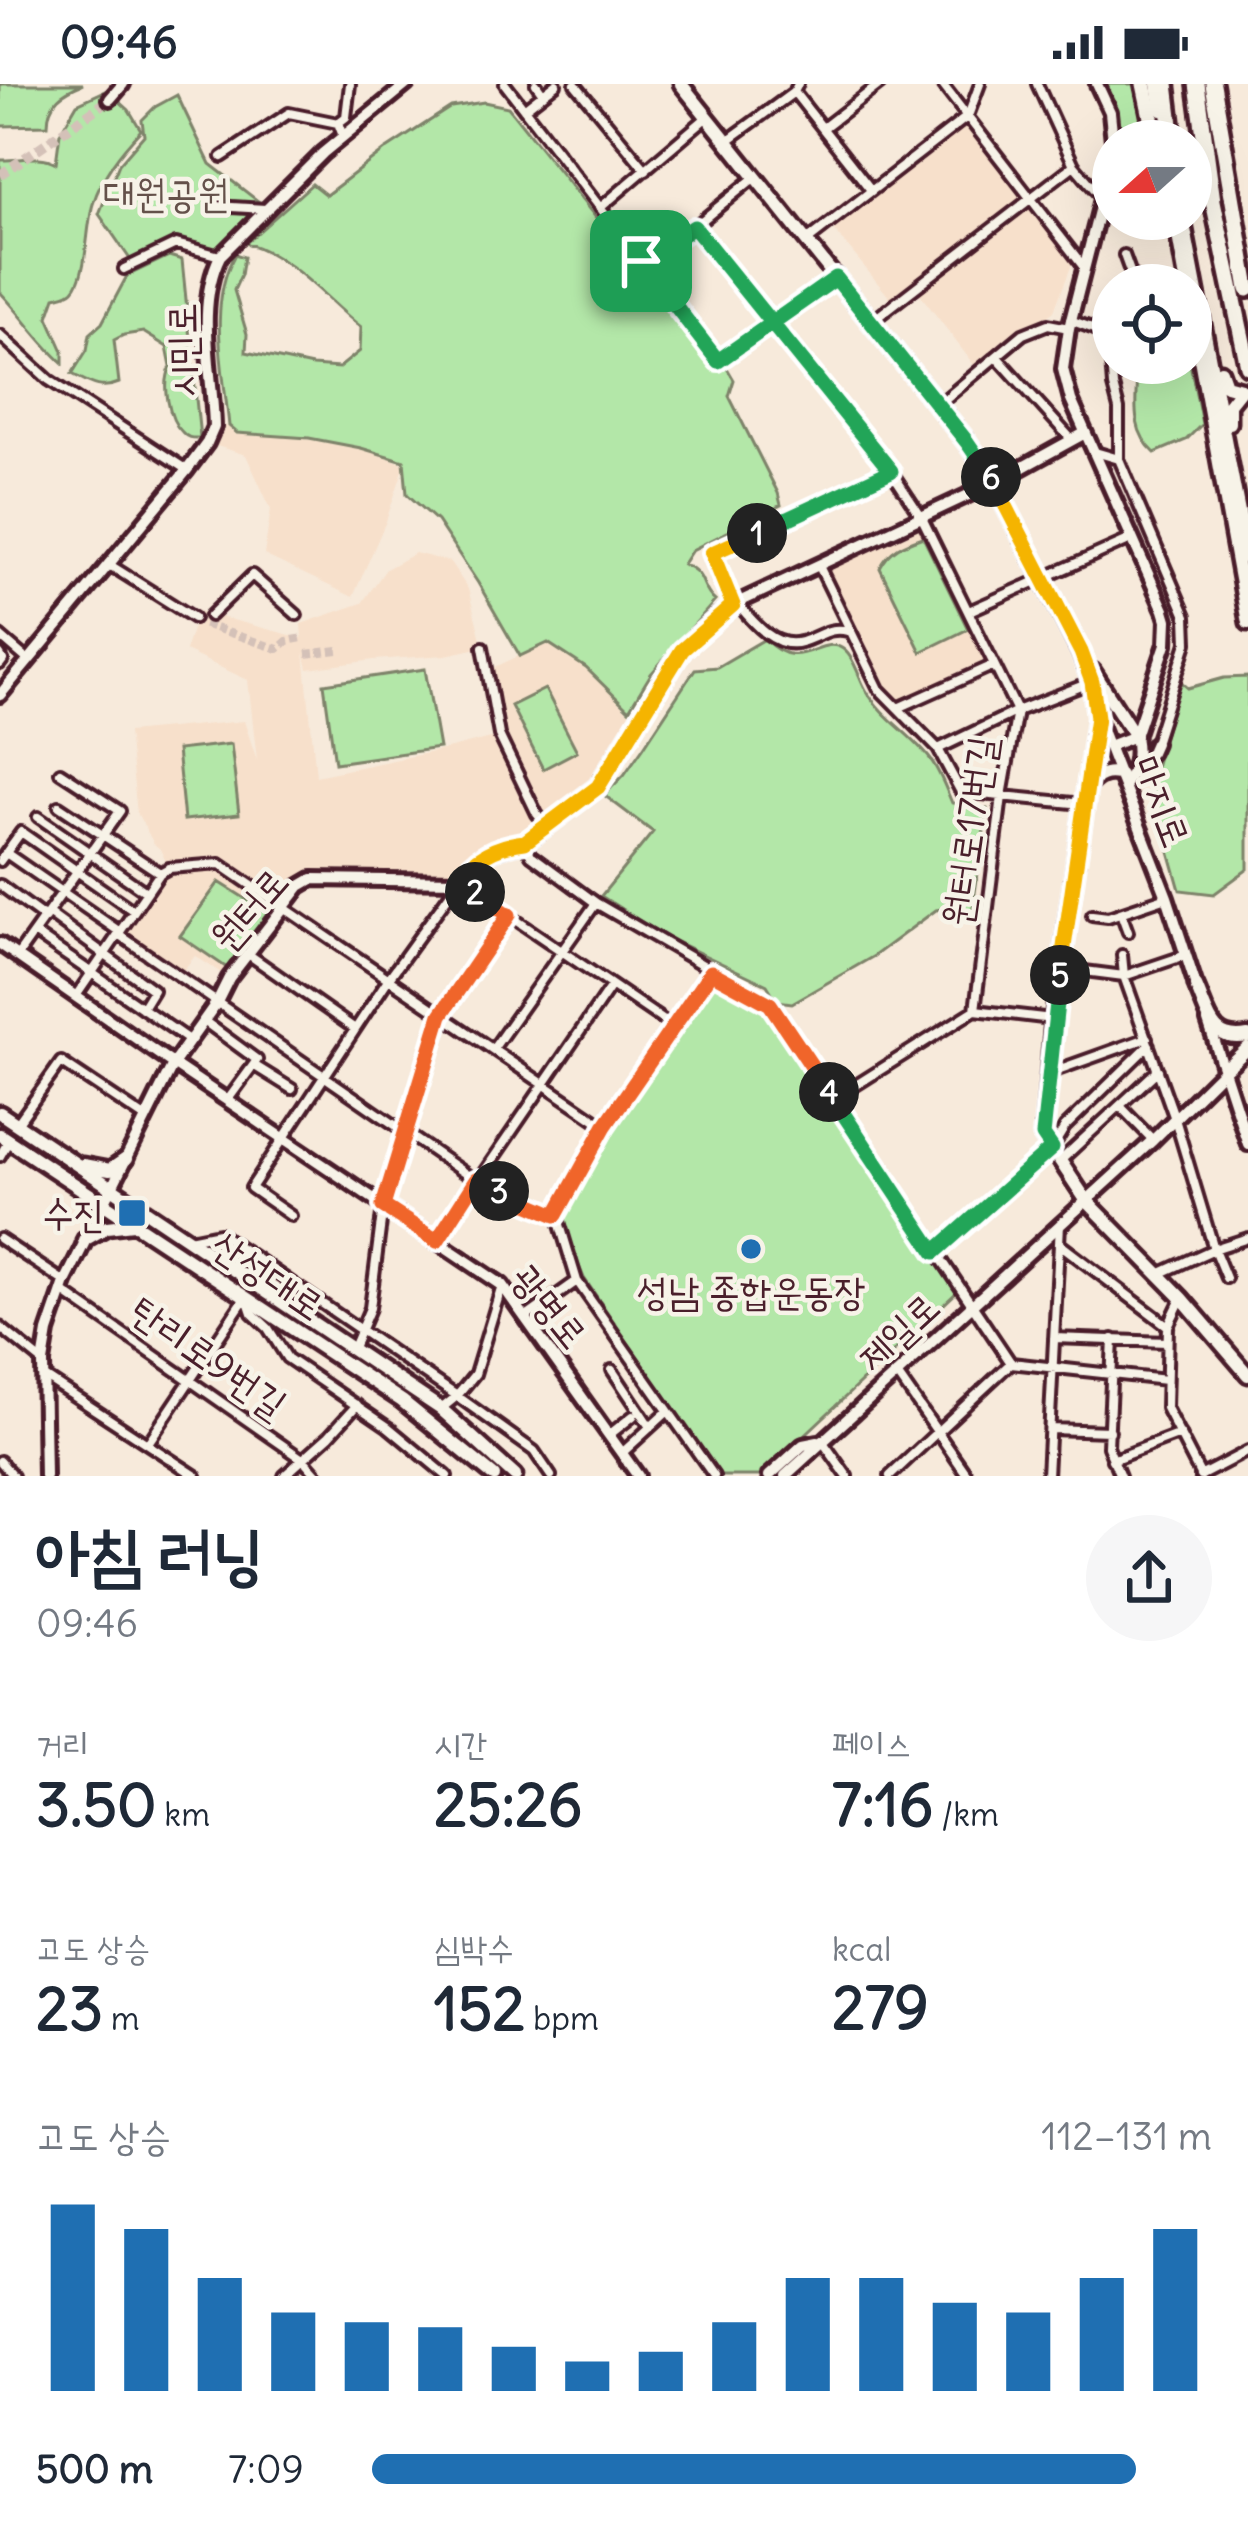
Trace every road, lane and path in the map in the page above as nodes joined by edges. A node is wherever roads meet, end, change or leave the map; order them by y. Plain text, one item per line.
1 (123, 84) edge
2 (350, 84) edge
3 (406, 84) edge
4 (505, 84) edge
5 (536, 84) edge
6 (556, 84) edge
7 (575, 84) edge
8 (681, 84) edge
9 (880, 84) edge
10 (941, 84) edge
11 (980, 84) edge
12 (1036, 84) edge
13 (1096, 84) edge
14 (1154, 84) edge
15 (1197, 84) edge
16 (1213, 84) edge
17 (796, 88) edge
18 (544, 94) junction
19 (110, 99) tunnel mouth
20 (524, 109) junction
21 (968, 116) junction
22 (707, 117) junction
23 (1111, 120) edge
24 (1160, 120) edge
25 (338, 123) junction
26 (823, 128) junction
27 (343, 136) junction
28 (728, 141) junction
29 (222, 158) dead end
30 (1074, 164) junction
31 (646, 170) junction
32 (755, 177) junction
33 (1092, 186) edge
34 (871, 190) junction
35 (1030, 200) junction
36 (214, 206) dead end
37 (600, 208) junction
38 (265, 209) junction
39 (694, 227) junction
40 (1092, 234) edge
41 (806, 241) junction
42 (1124, 255) dead end
43 (220, 256) junction
44 (641, 261) junction
45 (1127, 264) edge
46 (1083, 266) junction
47 (124, 269) dead end
48 (836, 278) junction
49 (1248, 289) edge
50 (871, 322) junction
51 (1070, 324) junction
52 (772, 325) junction
53 (1092, 330) edge
54 (0, 335) edge
55 (1212, 336) edge
56 (10, 345) junction
57 (997, 356) junction
58 (0, 357) edge
59 (1248, 366) edge
60 (1212, 377) edge
61 (1113, 384) edge
62 (1209, 384) edge
63 (938, 405) junction
64 (1085, 433) junction
65 (1072, 440) junction
66 (1095, 452) junction
67 (1229, 454) junction
68 (1119, 459) junction
69 (187, 470) junction
70 (891, 471) junction
71 (994, 483) junction
72 (922, 518) junction
73 (1131, 538) junction
74 (1248, 559) edge
75 (108, 564) junction
76 (819, 566) junction
77 (1043, 578) junction
78 (1171, 578) junction
79 (1153, 586) junction
80 (735, 604) junction
81 (969, 611) junction
82 (297, 615) dead end
83 (210, 616) dead end
84 (194, 618) tunnel mouth
85 (1248, 622) edge
86 (849, 631) junction
87 (0, 636) edge
88 (483, 647) dead end
89 (1081, 652) junction
90 (29, 661) junction
91 (994, 665) junction
92 (1092, 682) junction
93 (0, 695) edge
94 (898, 708) junction
95 (1017, 711) junction
96 (1097, 717) junction
97 (1135, 736) junction
98 (1155, 743) junction
99 (1109, 746) junction
100 (938, 749) junction
101 (1135, 769) junction
102 (60, 772) dead end
103 (1122, 781) junction
104 (1086, 788) junction
105 (1002, 796) junction
106 (1083, 804) junction
107 (59, 806) dead end
108 (38, 817) dead end
109 (547, 826) junction
110 (104, 835) junction
111 (525, 842) junction
112 (92, 853) junction
113 (3, 857) edge
114 (78, 871) junction
115 (160, 873) junction
116 (459, 881) junction
117 (0, 885) edge
118 (62, 892) junction
119 (146, 892) junction
120 (1167, 897) junction
121 (596, 903) junction
122 (284, 908) junction
123 (134, 911) junction
124 (1121, 913) junction
125 (46, 915) junction
126 (509, 915) junction
127 (1092, 915) dead end
128 (1128, 932) dead end
129 (34, 933) junction
130 (119, 933) junction
131 (0, 944) edge
132 (560, 952) junction
133 (104, 954) junction
134 (248, 954) junction
135 (1186, 955) junction
136 (17, 956) junction
137 (1122, 956) dead end
138 (1060, 968) junction
139 (711, 972) junction
140 (91, 973) junction
141 (1124, 976) junction
142 (389, 978) junction
143 (611, 986) junction
144 (1196, 986) junction
145 (76, 998) junction
146 (217, 1002) junction
147 (142, 1008) junction
148 (974, 1010) junction
149 (441, 1015) junction
150 (1054, 1019) junction
151 (204, 1021) junction
152 (673, 1028) junction
153 (355, 1029) junction
154 (1248, 1036) edge
155 (190, 1041) junction
156 (1148, 1041) junction
157 (1248, 1048) edge
158 (494, 1049) junction
159 (173, 1064) junction
160 (255, 1066) junction
161 (1225, 1069) junction
162 (1158, 1070) junction
163 (1049, 1073) junction
164 (323, 1075) junction
165 (543, 1085) junction
166 (292, 1089) dead end
167 (834, 1099) junction
168 (227, 1101) junction
169 (1120, 1106) junction
170 (0, 1113) edge
171 (146, 1118) junction
172 (1174, 1119) junction
173 (16, 1124) junction
174 (605, 1126) junction
175 (404, 1131) junction
176 (4, 1138) edge
177 (283, 1138) junction
178 (1153, 1140) junction
179 (1248, 1144) edge
180 (1056, 1154) junction
181 (0, 1156) edge
182 (125, 1160) junction
183 (73, 1162) junction
184 (476, 1180) junction
185 (112, 1189) junction
186 (1086, 1200) junction
187 (103, 1202) junction
188 (383, 1206) junction
189 (556, 1215) junction
190 (291, 1216) dead end
191 (1060, 1222) junction
192 (137, 1224) junction
193 (1248, 1238) edge
194 (0, 1239) edge
195 (84, 1240) junction
196 (187, 1240) junction
197 (437, 1241) junction
198 (1060, 1244) junction
199 (1214, 1249) junction
200 (935, 1252) junction
201 (1159, 1274) junction
202 (1226, 1278) dead end
203 (577, 1281) junction
204 (502, 1285) junction
205 (64, 1286) junction
206 (246, 1297) junction
207 (1182, 1298) junction
208 (970, 1306) junction
209 (525, 1318) junction
210 (1168, 1326) junction
211 (0, 1327) edge
212 (361, 1330) junction
213 (1054, 1338) junction
214 (1113, 1339) junction
215 (1167, 1342) junction
216 (352, 1350) junction
217 (1011, 1363) junction
218 (43, 1368) junction
219 (1053, 1368) junction
220 (612, 1370) dead end
221 (897, 1374) junction
222 (1112, 1375) junction
223 (1248, 1375) edge
224 (191, 1380) junction
225 (1166, 1380) junction
226 (457, 1396) junction
227 (357, 1405) junction
228 (441, 1409) junction
229 (668, 1411) junction
230 (633, 1416) dead end
231 (650, 1427) junction
232 (1050, 1429) junction
233 (938, 1432) junction
234 (1109, 1432) junction
235 (1180, 1434) junction
236 (609, 1435) junction
237 (822, 1441) junction
238 (148, 1443) junction
239 (1248, 1451) edge
240 (622, 1453) junction
241 (304, 1460) junction
242 (1112, 1460) junction
243 (0, 1461) edge
244 (13, 1476) edge
245 (45, 1476) edge
246 (196, 1476) edge
247 (284, 1476) edge
248 (318, 1476) edge
249 (447, 1476) edge
250 (494, 1476) edge
251 (515, 1476) edge
252 (551, 1476) edge
253 (638, 1476) edge
254 (714, 1476) edge
255 (769, 1476) edge
256 (790, 1476) edge
257 (847, 1476) edge
258 (890, 1476) edge
259 (968, 1476) edge
260 (1047, 1476) edge
261 (1120, 1476) edge
262 (1201, 1476) edge

1 - 19 main road
2 - 25 street
3 - 27 main road, 시민로
4 - 20 street
5 - 18 street
6 - 18 street
7 - 31 street
8 - 22 main road
9 - 26 street
10 - 21 street
11 - 21 street
12 - 30 street
13 - 23 main road, 마지로
14 - 24 highway
15 - 59 highway
16 - 49 highway
17 - 26 street
17 - 28 street
18 - 20 street
20 - 37 street
21 - 34 street
21 - 35 street
22 - 28 main road
22 - 31 street
25 - 27 street
25 - 29 street
26 - 34 street
27 - 38 main road, 시민로
28 - 32 main road
30 - 33 street
30 - 35 street
31 - 37 street
32 - 39 street
32 - 41 main road
34 - 41 street
35 - 46 street
35 - 50 street
36 - 38 street
37 - 44 street
38 - 43 main road, 시민로
39 - 44 street
39 - 52 street, 원터로17번길
40 - 46 main road, 마지로
41 - 48 main road
42 - 45 street
43 - 47 street
43 - 69 main road, 시민로
44 - 52 street
46 - 51 main road, 마지로
48 - 50 main road
48 - 52 street
50 - 63 main road
51 - 53 street
51 - 57 street
51 - 64 main road, 마지로
52 - 70 street, 원터로17번길
54 - 56 street
55 - 67 main road
56 - 58 street
56 - 69 street
57 - 63 street
57 - 65 street
60 - 67 main road
61 - 68 street
62 - 85 main road
63 - 71 main road
64 - 65 main road
64 - 66 main road, 마지로
65 - 71 main road
66 - 68 street
66 - 73 main road, 마지로
67 - 74 main road
68 - 78 street
69 - 75 main road, 시민로
70 - 72 street, 원터로17번길
70 - 80 street
71 - 72 main road
71 - 77 main road
72 - 76 main road
72 - 81 street, 원터로17번길
73 - 77 street
73 - 79 main road, 마지로
75 - 84 street
75 - 90 main road, 시민로
76 - 80 main road
76 - 86 street
77 - 81 street
77 - 89 main road
78 - 79 street
78 - 98 street
79 - 97 main road, 마지로
80 - 86 street
80 - 109 main road
81 - 91 street, 원터로17번길
82 - 83 street
86 - 94 street
87 - 90 street
88 - 109 street
89 - 92 main road
89 - 97 main road
90 - 93 main road, 시민로
91 - 94 street, 원터로17번길
91 - 95 street, 원터로17번길
92 - 95 street
92 - 96 main road
94 - 100 street
95 - 100 street
95 - 105 street, 원터로17번길
96 - 99 main road
96 - 104 main road
97 - 98 main road
97 - 99 main road, 마지로
97 - 101 main road
98 - 101 main road
99 - 103 main road, 마지로
100 - 105 street
101 - 103 main road
102 - 110 street
103 - 104 main road
103 - 120 main road, 마지로
104 - 106 main road
105 - 106 street
105 - 148 street, 원터로17번길
106 - 138 main road
107 - 110 street
108 - 112 street
109 - 111 main road
110 - 112 street
110 - 115 street
111 - 116 main road
111 - 121 street
112 - 114 street
112 - 119 street
113 - 114 street
113 - 118 street
114 - 118 street
114 - 123 street
115 - 119 street
115 - 122 street
116 - 122 main road, 원터로
116 - 126 street
116 - 142 street
117 - 125 street
118 - 125 street
118 - 130 street
119 - 123 street
120 - 124 street
120 - 135 main road, 마지로
121 - 132 street
121 - 139 street
122 - 134 main road, 원터로
122 - 142 street
123 - 130 street
124 - 127 street
124 - 128 street
125 - 129 street
125 - 133 street
126 - 132 street
126 - 149 street
129 - 136 street
129 - 140 street
130 - 133 street
130 - 146 street
131 - 136 main road, 광명로
132 - 143 street
132 - 158 street
133 - 140 street
133 - 147 street
134 - 146 main road, 원터로
134 - 153 street
135 - 141 street
135 - 144 main road, 마지로
136 - 145 main road, 광명로
137 - 141 street
138 - 141 street
138 - 150 main road
139 - 152 street
139 - 167 street
140 - 145 street
140 - 147 street
141 - 156 street
142 - 149 street
142 - 153 street
143 - 152 street
143 - 165 street
144 - 154 main road
144 - 161 main road, 마지로
145 - 159 main road, 광명로
146 - 151 main road, 원터로
146 - 164 street
147 - 155 street
148 - 150 street
148 - 167 street
149 - 158 street
149 - 175 street
150 - 163 main road
151 - 155 main road, 원터로
151 - 160 street
152 - 174 street
153 - 164 street
155 - 159 main road, 원터로
156 - 162 street
156 - 163 street
156 - 180 street
157 - 161 main road
158 - 165 street
159 - 168 main road, 광명로
159 - 171 main road, 원터로
160 - 166 street
160 - 168 street
161 - 172 main road, 제일로
161 - 179 main road, 마지로
162 - 169 street
162 - 172 street
163 - 180 main road
164 - 175 street
164 - 177 street
165 - 174 street
165 - 184 street
167 - 200 street
168 - 177 main road, 광명로
169 - 178 street
169 - 180 street
170 - 173 main road, 산성대로
171 - 173 street
171 - 182 main road, 원터로
172 - 178 main road, 제일로
172 - 199 street
173 - 183 main road, 산성대로
174 - 189 street
175 - 184 street
175 - 188 street
176 - 181 street
176 - 187 main road, 산성대로
177 - 188 main road, 광명로
177 - 190 street
178 - 186 main road, 제일로
180 - 186 main road
180 - 200 street
182 - 183 main road
182 - 185 main road, 원터로
183 - 185 main road, 산성대로
184 - 189 street
184 - 197 street
185 - 187 main road, 원터로
185 - 196 main road, 산성대로
186 - 191 main road, 제일로
186 - 201 main road
187 - 192 main road, 산성대로
187 - 195 main road, 원터로
188 - 197 main road, 광명로
188 - 212 street, 산성대로
189 - 203 street
191 - 198 street
191 - 208 main road, 제일로
192 - 195 main road
192 - 206 main road, 산성대로
193 - 199 street
194 - 205 street, 탄리로9번길
195 - 205 main road, 원터로
196 - 212 street
196 - 216 main road, 산성대로
197 - 204 main road, 광명로
198 - 210 street
198 - 213 street
199 - 201 street
199 - 202 street
200 - 208 street
201 - 207 main road
203 - 209 street
203 - 229 street
204 - 209 main road, 광명로
204 - 226 street
205 - 218 main road, 원터로
205 - 224 street, 탄리로9번길
206 - 224 street
206 - 227 street
206 - 250 main road, 산성대로
207 - 210 street
207 - 223 main road
208 - 217 street
208 - 221 main road, 제일로
209 - 236 main road, 광명로
210 - 215 street
211 - 218 street
212 - 216 street, 산성대로
212 - 226 street
213 - 214 street
213 - 219 street
214 - 215 street
214 - 222 street
215 - 225 street
216 - 228 main road, 산성대로
217 - 219 street
217 - 233 street
218 - 238 street
218 - 245 main road, 원터로
219 - 222 street
219 - 232 street
220 - 231 street
221 - 233 street
221 - 237 main road, 제일로
222 - 225 street
222 - 234 street
224 - 238 street
224 - 241 street, 탄리로9번길
225 - 235 street
226 - 228 street
226 - 252 street
227 - 241 street
227 - 249 street
228 - 251 main road, 산성대로
229 - 231 street
229 - 254 street
230 - 236 street
231 - 240 street
232 - 234 street
232 - 260 street
233 - 258 street
233 - 259 street
234 - 242 street
235 - 242 street
235 - 262 street
236 - 240 main road, 광명로
237 - 255 main road
237 - 256 main road
237 - 257 street
238 - 246 street
239 - 262 street
240 - 253 main road, 광명로
241 - 247 street
241 - 248 street, 탄리로9번길
242 - 261 street
243 - 244 street

